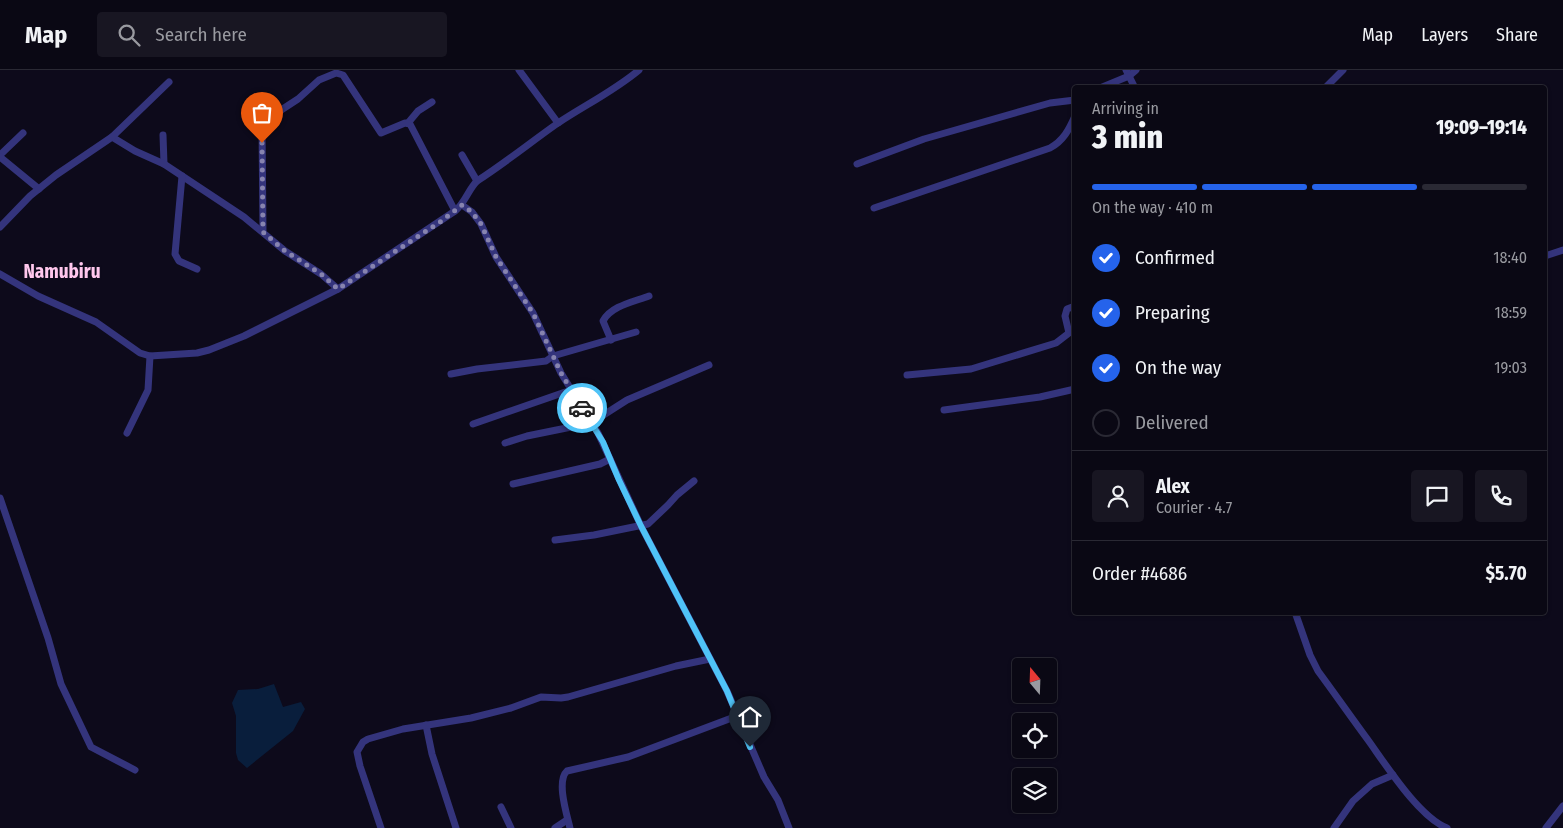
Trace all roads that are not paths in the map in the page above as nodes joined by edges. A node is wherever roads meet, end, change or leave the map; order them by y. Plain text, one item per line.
1 (519, 70) edge
2 (638, 70) edge
3 (1136, 70) edge
4 (1343, 70) edge
5 (1128, 73) edge
6 (169, 82) dead end
7 (1106, 85) edge
8 (1134, 85) edge
9 (1329, 85) edge
10 (1072, 100) edge
11 (432, 102) dead end
12 (1072, 121) edge
13 (408, 123) junction
14 (558, 123) junction
15 (23, 132) dead end
16 (163, 135) dead end
17 (112, 137) junction
18 (462, 155) dead end
19 (0, 156) edge
20 (164, 164) junction
21 (857, 164) dead end
22 (182, 176) junction
23 (477, 181) junction
24 (39, 189) junction
25 (462, 205) junction
26 (874, 208) dead end
27 (455, 211) junction
28 (0, 226) edge
29 (263, 232) junction
30 (1563, 250) edge
31 (1547, 255) edge
32 (197, 269) dead end
33 (0, 274) edge
34 (338, 289) junction
35 (649, 296) dead end
36 (1072, 307) edge
37 (636, 332) dead end
38 (611, 340) junction
39 (150, 356) junction
40 (553, 356) junction
41 (708, 365) dead end
42 (451, 374) dead end
43 (907, 375) dead end
44 (1072, 389) edge
45 (571, 390) junction
46 (944, 410) dead end
47 (591, 423) junction
48 (473, 424) dead end
49 (127, 434) dead end
50 (505, 444) dead end
51 (610, 459) junction
52 (694, 481) dead end
53 (513, 484) dead end
54 (0, 498) edge
55 (641, 526) junction
56 (556, 540) dead end
57 (1296, 615) edge
58 (710, 659) junction
59 (737, 716) junction
60 (426, 725) junction
61 (135, 770) dead end
62 (1393, 775) junction
63 (1563, 806) edge
64 (501, 807) dead end
65 (567, 820) junction
66 (380, 828) edge
67 (456, 828) edge
68 (511, 828) edge
69 (555, 828) edge
70 (570, 828) edge
71 (789, 828) edge
72 (1334, 828) edge
73 (1447, 828) edge
74 (1546, 828) edge

1 - 14 street
2 - 14 street
3 - 5 street
4 - 9 street
5 - 7 street
5 - 8 street
6 - 17 street
10 - 21 street
11 - 13 street
12 - 26 street
13 - 27 street
13 - 29 street
14 - 23 street
15 - 19 street
16 - 20 street
17 - 20 street
17 - 24 street
18 - 23 street
19 - 24 street
20 - 22 street
22 - 29 street
22 - 32 street
23 - 25 street
24 - 28 street
25 - 27 street
25 - 40 street
27 - 34 street
29 - 34 street
30 - 31 street
33 - 39 street
34 - 39 street
35 - 38 street
36 - 43 street
37 - 38 street
38 - 40 street
39 - 49 street
40 - 42 street
40 - 45 street
41 - 47 street
44 - 46 street
45 - 47 street
45 - 48 street
47 - 50 street
47 - 51 street
51 - 53 street
51 - 55 street
52 - 55 street
54 - 61 street
55 - 56 street
55 - 58 street
57 - 62 street
58 - 59 street
58 - 60 street
59 - 65 street
59 - 71 street
60 - 66 street
60 - 67 street
62 - 72 street
62 - 73 street
63 - 74 street
64 - 68 street
65 - 69 street
65 - 70 street

